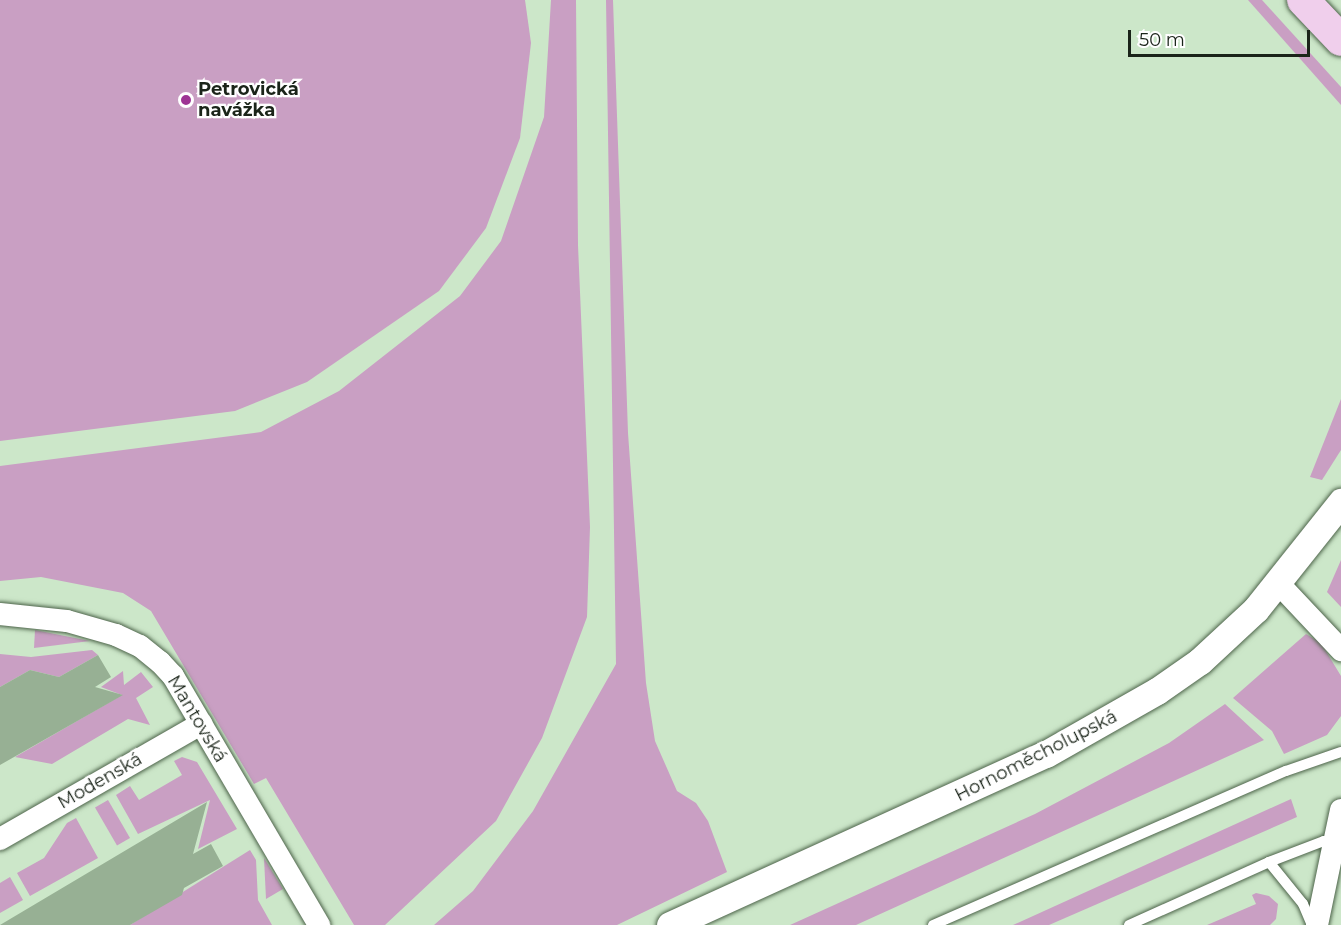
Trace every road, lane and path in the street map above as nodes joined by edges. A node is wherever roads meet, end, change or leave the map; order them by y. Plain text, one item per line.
1 (1303, 0) edge
2 (1341, 40) edge
3 (1341, 502) edge
4 (1279, 584) junction
5 (0, 614) edge
6 (1341, 650) edge
7 (201, 724) junction
8 (1341, 752) edge
9 (1341, 810) edge
10 (0, 839) edge
11 (1337, 848) edge
12 (1269, 862) junction
13 (319, 925) edge
14 (670, 925) edge
15 (933, 925) edge
16 (1129, 925) edge
17 (1312, 925) edge
18 (1317, 925) edge

1 - 2 main road
3 - 4 street, Hornoměcholupská
4 - 6 street
4 - 14 street, Hornoměcholupská
5 - 7 street, Mantovská
7 - 10 street, Modenská
7 - 13 street, Mantovská
8 - 15 lane
9 - 11 street
11 - 12 lane
11 - 18 street
12 - 16 lane
12 - 17 lane

